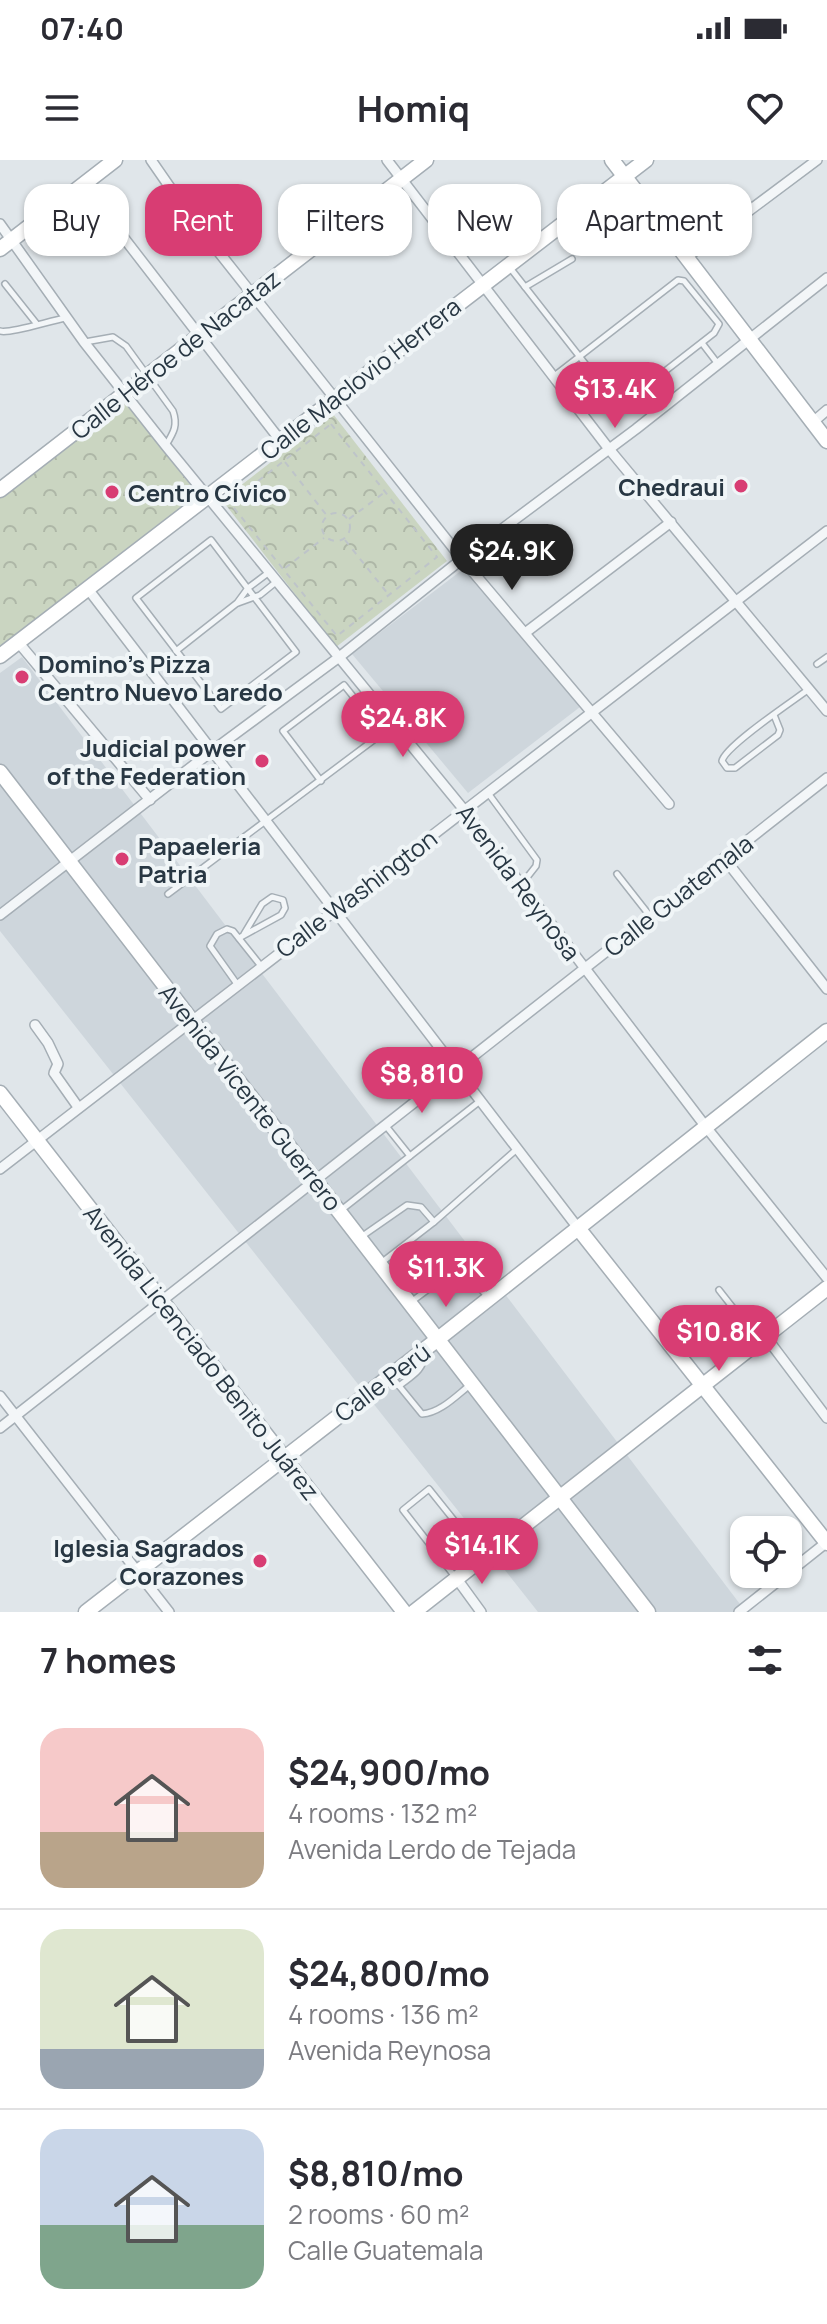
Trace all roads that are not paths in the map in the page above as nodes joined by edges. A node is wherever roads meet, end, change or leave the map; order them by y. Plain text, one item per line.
1 (115, 160) edge
2 (151, 160) edge
3 (387, 160) edge
4 (426, 160) edge
5 (612, 160) edge
6 (646, 160) edge
7 (817, 160) edge
8 (624, 176) junction
9 (401, 180) junction
10 (84, 184) edge
11 (614, 184) edge
12 (630, 184) edge
13 (0, 224) edge
14 (557, 229) edge
15 (24, 230) edge
16 (129, 244) edge
17 (5, 245) edge
18 (687, 257) joint
19 (572, 259) dead end
20 (508, 265) junction
21 (827, 278) edge
22 (5, 284) dead end
23 (481, 285) junction
24 (525, 287) junction
25 (703, 293) junction
26 (253, 294) junction
27 (66, 318) junction
28 (36, 323) junction
29 (0, 331) edge
30 (200, 335) junction
31 (749, 341) junction
32 (84, 342) junction
33 (702, 343) junction
34 (579, 357) junction
35 (719, 364) junction
36 (148, 375) junction
37 (553, 377) junction
38 (639, 391) junction
39 (125, 393) junction
40 (335, 398) junction
41 (827, 410) edge
42 (656, 414) junction
43 (813, 422) junction
44 (280, 440) junction
45 (827, 441) edge
46 (166, 446) junction
47 (609, 449) junction
48 (0, 490) edge
49 (207, 497) junction
50 (671, 522) junction
51 (827, 531) edge
52 (462, 559) junction
53 (268, 573) junction
54 (276, 582) junction
55 (248, 588) junction
56 (88, 589) junction
57 (255, 598) junction
58 (735, 601) junction
59 (237, 603) junction
60 (525, 633) junction
61 (18, 642) junction
62 (176, 651) junction
63 (0, 656) edge
64 (827, 657) edge
65 (338, 658) junction
66 (817, 664) dead end
67 (809, 688) junction
68 (827, 711) edge
69 (592, 713) junction
70 (774, 715) junction
71 (396, 724) junction
72 (383, 734) junction
73 (212, 751) junction
74 (0, 772) edge
75 (827, 778) edge
76 (321, 781) junction
77 (488, 793) junction
78 (150, 800) junction
79 (669, 804) dead end
80 (465, 811) junction
81 (267, 822) junction
82 (724, 858) junction
83 (70, 863) junction
84 (617, 874) dead end
85 (521, 886) junction
86 (168, 894) dead end
87 (334, 910) junction
88 (0, 915) edge
89 (650, 916) junction
90 (241, 936) junction
91 (261, 966) junction
92 (585, 969) junction
93 (237, 984) junction
94 (827, 989) edge
95 (191, 1019) junction
96 (35, 1025) dead end
97 (827, 1031) edge
98 (455, 1068) junction
99 (0, 1093) edge
100 (481, 1101) junction
101 (78, 1107) junction
102 (384, 1124) junction
103 (706, 1127) junction
104 (37, 1140) junction
105 (517, 1149) junction
106 (410, 1156) junction
107 (0, 1169) edge
108 (314, 1179) junction
109 (340, 1212) junction
110 (434, 1222) junction
111 (578, 1228) junction
112 (360, 1238) junction
113 (380, 1264) junction
114 (827, 1278) edge
115 (827, 1288) edge
116 (719, 1290) dead end
117 (490, 1298) junction
118 (161, 1300) junction
119 (410, 1303) junction
120 (438, 1339) junction
121 (763, 1340) junction
122 (395, 1381) junction
123 (472, 1384) junction
124 (705, 1385) junction
125 (0, 1396) edge
126 (15, 1416) junction
127 (827, 1418) edge
128 (0, 1428) edge
129 (283, 1457) junction
130 (561, 1498) junction
131 (469, 1539) dead end
132 (827, 1543) edge
133 (802, 1562) edge
134 (137, 1572) junction
135 (457, 1579) junction
136 (769, 1588) edge
137 (86, 1612) edge
138 (169, 1612) edge
139 (404, 1612) edge
140 (414, 1612) edge
141 (481, 1612) edge
142 (648, 1612) edge
143 (739, 1612) edge

1 - 10 main road
2 - 26 street
3 - 9 street
4 - 9 main road, Calle Héroe de Nacataz
5 - 8 main road
6 - 8 main road, Calle Maclovio Herrera
7 - 18 street
8 - 11 main road, Calle Maclovio Herrera
8 - 12 main road
9 - 23 street
9 - 26 main road, Calle Héroe de Nacataz
13 - 17 street, Avenida Reynosa
14 - 20 main road, Calle Maclovio Herrera
15 - 17 main road
16 - 30 street
17 - 27 street, Avenida Reynosa
18 - 25 main road
19 - 24 lane
20 - 23 main road, Calle Maclovio Herrera
20 - 24 lane
21 - 31 street
22 - 28 lane
23 - 37 street
23 - 40 main road, Calle Maclovio Herrera
24 - 34 lane
25 - 31 main road
25 - 33 lane
25 - 34 lane
26 - 30 main road, Calle Héroe de Nacataz
26 - 40 street
27 - 28 lane
27 - 32 street, Avenida Reynosa
28 - 29 lane
30 - 36 main road, Calle Héroe de Nacataz
30 - 44 street
31 - 35 street
31 - 43 main road
32 - 36 lane
32 - 39 street, Avenida Reynosa
33 - 35 lane
33 - 38 lane
34 - 37 lane
34 - 38 lane
35 - 42 street
36 - 39 main road, Calle Héroe de Nacataz
36 - 46 lane
37 - 47 street
38 - 42 lane
39 - 46 street, Avenida Reynosa
39 - 48 main road, Calle Héroe de Nacataz
40 - 44 main road, Calle Maclovio Herrera
40 - 52 street
41 - 43 street
42 - 47 street
43 - 45 main road
44 - 49 main road, Calle Maclovio Herrera
46 - 49 street, Avenida Reynosa
47 - 50 street
47 - 52 street
49 - 53 street, Avenida Reynosa
49 - 56 main road, Calle Maclovio Herrera
50 - 58 street
50 - 60 street
51 - 58 street, Calle Washington
52 - 60 street
52 - 65 street
53 - 54 street, Avenida Reynosa
53 - 55 lane
54 - 57 lane
54 - 65 street, Avenida Reynosa
55 - 57 lane
55 - 59 lane
55 - 62 lane
56 - 61 main road, Calle Maclovio Herrera
56 - 73 street
57 - 59 lane
57 - 62 lane
58 - 67 street
58 - 69 street, Calle Washington
59 - 62 lane
60 - 69 street
61 - 63 main road, Calle Maclovio Herrera
61 - 78 street
64 - 66 lane
65 - 71 street, Avenida Reynosa
65 - 73 street
67 - 68 street
67 - 70 lane
69 - 77 street, Calle Washington
69 - 79 street
70 - 70 lane
71 - 72 lane
71 - 80 street, Avenida Reynosa
72 - 76 lane
72 - 76 lane
73 - 78 street
73 - 81 street
74 - 83 main road, Avenida Vicente Guerrero
75 - 82 street, Calle Guatemala
76 - 81 lane
77 - 80 street, Calle Washington
77 - 85 lane
78 - 83 street
80 - 85 street, Avenida Reynosa
80 - 87 street, Calle Washington
81 - 86 lane
81 - 87 street
82 - 89 street, Calle Guatemala
82 - 94 street
83 - 88 street
83 - 95 main road, Avenida Vicente Guerrero
84 - 89 lane
85 - 92 street, Avenida Reynosa
87 - 91 street, Calle Washington
87 - 98 street
89 - 92 street, Calle Guatemala
90 - 90 lane
90 - 91 lane
90 - 93 lane
91 - 93 street, Calle Washington
92 - 98 street, Calle Guatemala
92 - 103 street, Avenida Reynosa
93 - 95 street, Calle Washington
95 - 101 street, Calle Washington
95 - 108 main road, Avenida Vicente Guerrero
96 - 101 street
97 - 103 main road, Calle Perú
98 - 100 street
98 - 102 street, Calle Guatemala
99 - 104 main road, Avenida Licenciado Benito Juárez
100 - 105 street
100 - 106 lane
101 - 104 street, Calle Washington
102 - 106 lane
102 - 108 street, Calle Guatemala
103 - 111 main road, Calle Perú
103 - 114 street, Avenida Reynosa
104 - 107 street, Calle Washington
104 - 118 main road, Avenida Licenciado Benito Juárez
105 - 110 lane
105 - 111 street
106 - 109 lane
108 - 109 main road, Avenida Vicente Guerrero
108 - 118 street, Calle Guatemala
109 - 112 main road, Avenida Vicente Guerrero
110 - 112 lane
110 - 113 lane
111 - 117 main road, Calle Perú
111 - 124 main road
112 - 113 main road, Avenida Vicente Guerrero
113 - 119 main road, Avenida Vicente Guerrero
115 - 121 main road
116 - 121 lane
117 - 119 lane
117 - 120 main road, Calle Perú
118 - 126 street, Calle Guatemala
118 - 129 main road, Avenida Licenciado Benito Juárez
119 - 120 main road, Avenida Vicente Guerrero
120 - 122 main road, Calle Perú
120 - 123 main road, Avenida Vicente Guerrero
121 - 124 main road
121 - 127 street
122 - 123 lane
122 - 129 main road, Calle Perú
123 - 130 main road, Avenida Vicente Guerrero
124 - 130 main road
124 - 132 main road
125 - 126 street
126 - 128 street, Calle Guatemala
126 - 134 street
129 - 134 main road, Calle Perú
129 - 139 main road, Avenida Licenciado Benito Juárez
130 - 135 main road
130 - 142 main road, Avenida Vicente Guerrero
131 - 135 lane
132 - 133 street
134 - 137 main road, Calle Perú
134 - 138 street
135 - 140 main road
135 - 141 street
136 - 143 street

